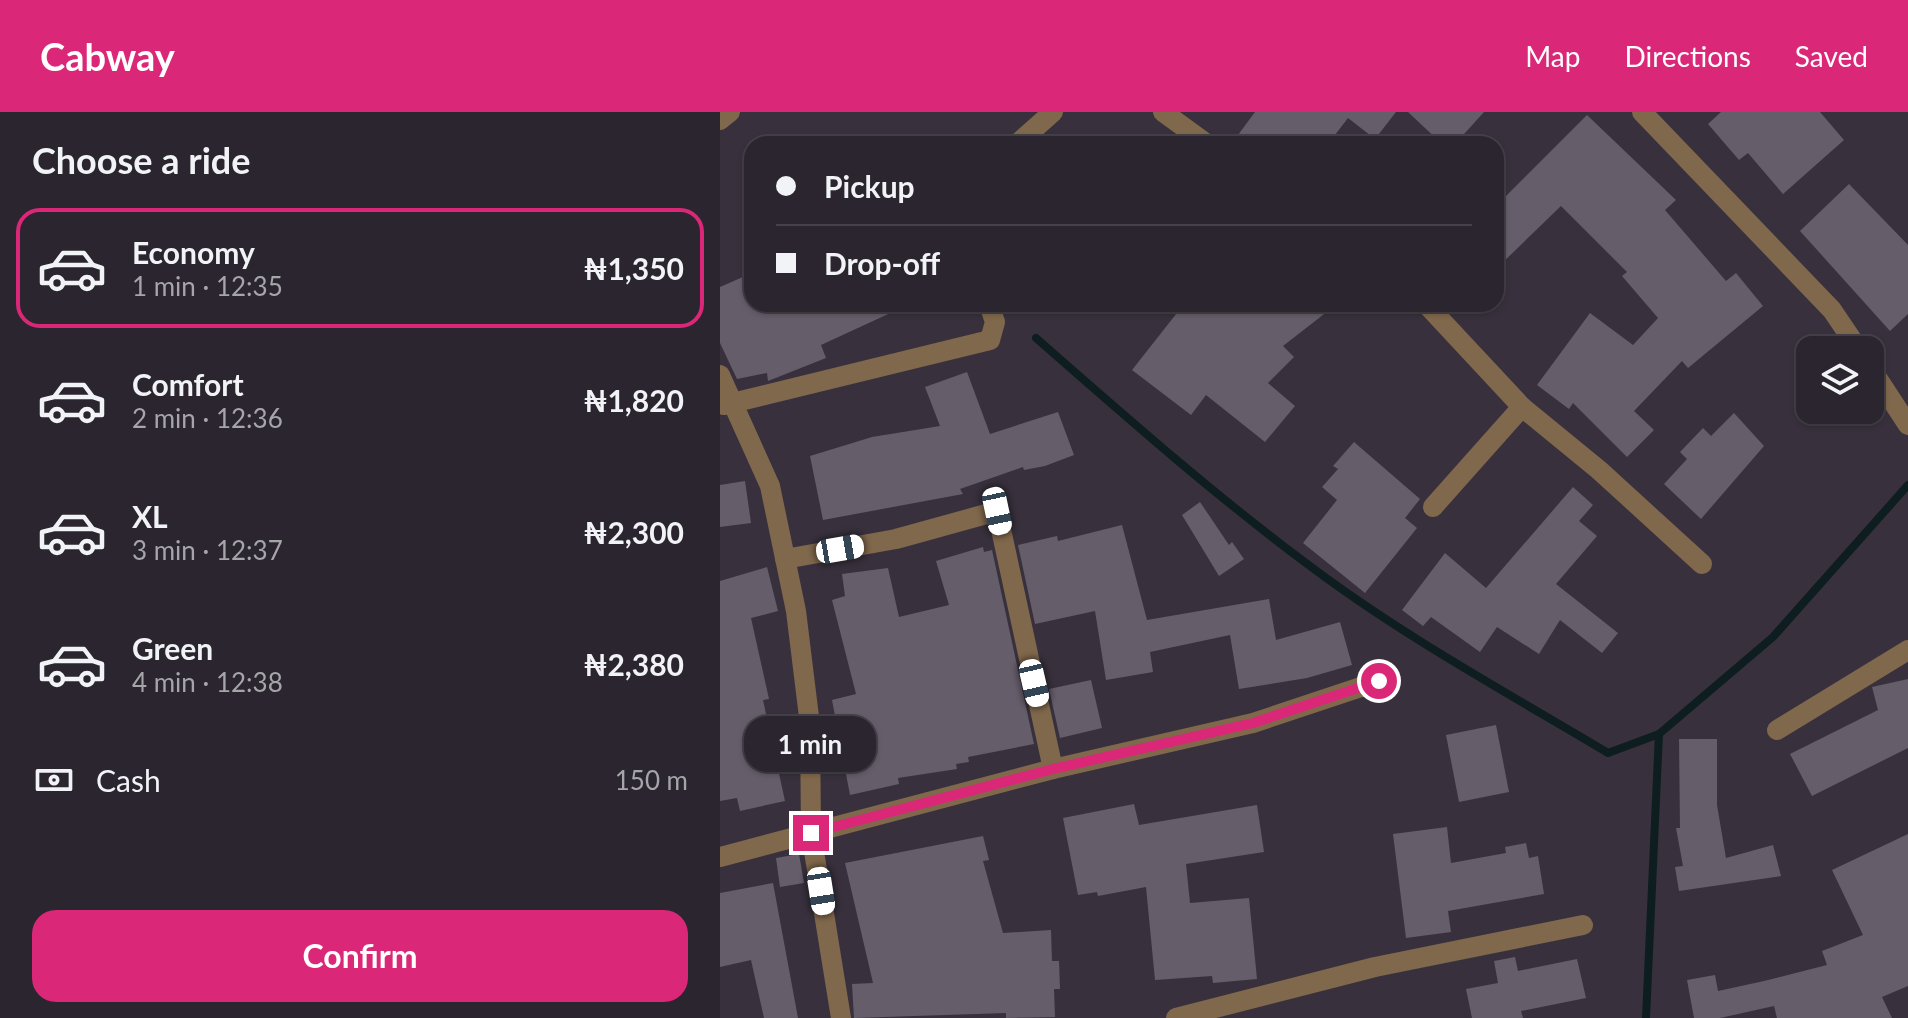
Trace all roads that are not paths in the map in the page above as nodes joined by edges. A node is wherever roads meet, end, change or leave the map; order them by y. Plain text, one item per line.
1 (730, 112) edge
2 (1053, 112) edge
3 (1163, 112) edge
4 (1642, 112) edge
5 (720, 120) edge
6 (1026, 136) edge
7 (1196, 136) edge
8 (992, 312) edge
9 (1433, 312) edge
10 (1850, 336) edge
11 (720, 375) edge
12 (1884, 388) edge
13 (727, 405) edge
14 (1522, 407) junction
15 (1908, 425) edge
16 (1433, 507) dead end
17 (785, 559) junction
18 (1702, 564) dead end
19 (1908, 650) edge
20 (1379, 681) dead end
21 (1777, 730) dead end
22 (1053, 769) junction
23 (811, 833) junction
24 (720, 857) edge
25 (1583, 925) dead end
26 (841, 1018) edge
27 (1176, 1018) edge

1 - 5 street
2 - 6 street
3 - 7 street
4 - 10 street
8 - 13 street
9 - 14 street
11 - 13 street
12 - 15 street
13 - 17 street
14 - 16 street
14 - 18 street
17 - 22 street
17 - 23 street
19 - 21 street
20 - 22 street
22 - 23 street
23 - 24 street
23 - 26 street
25 - 27 street

